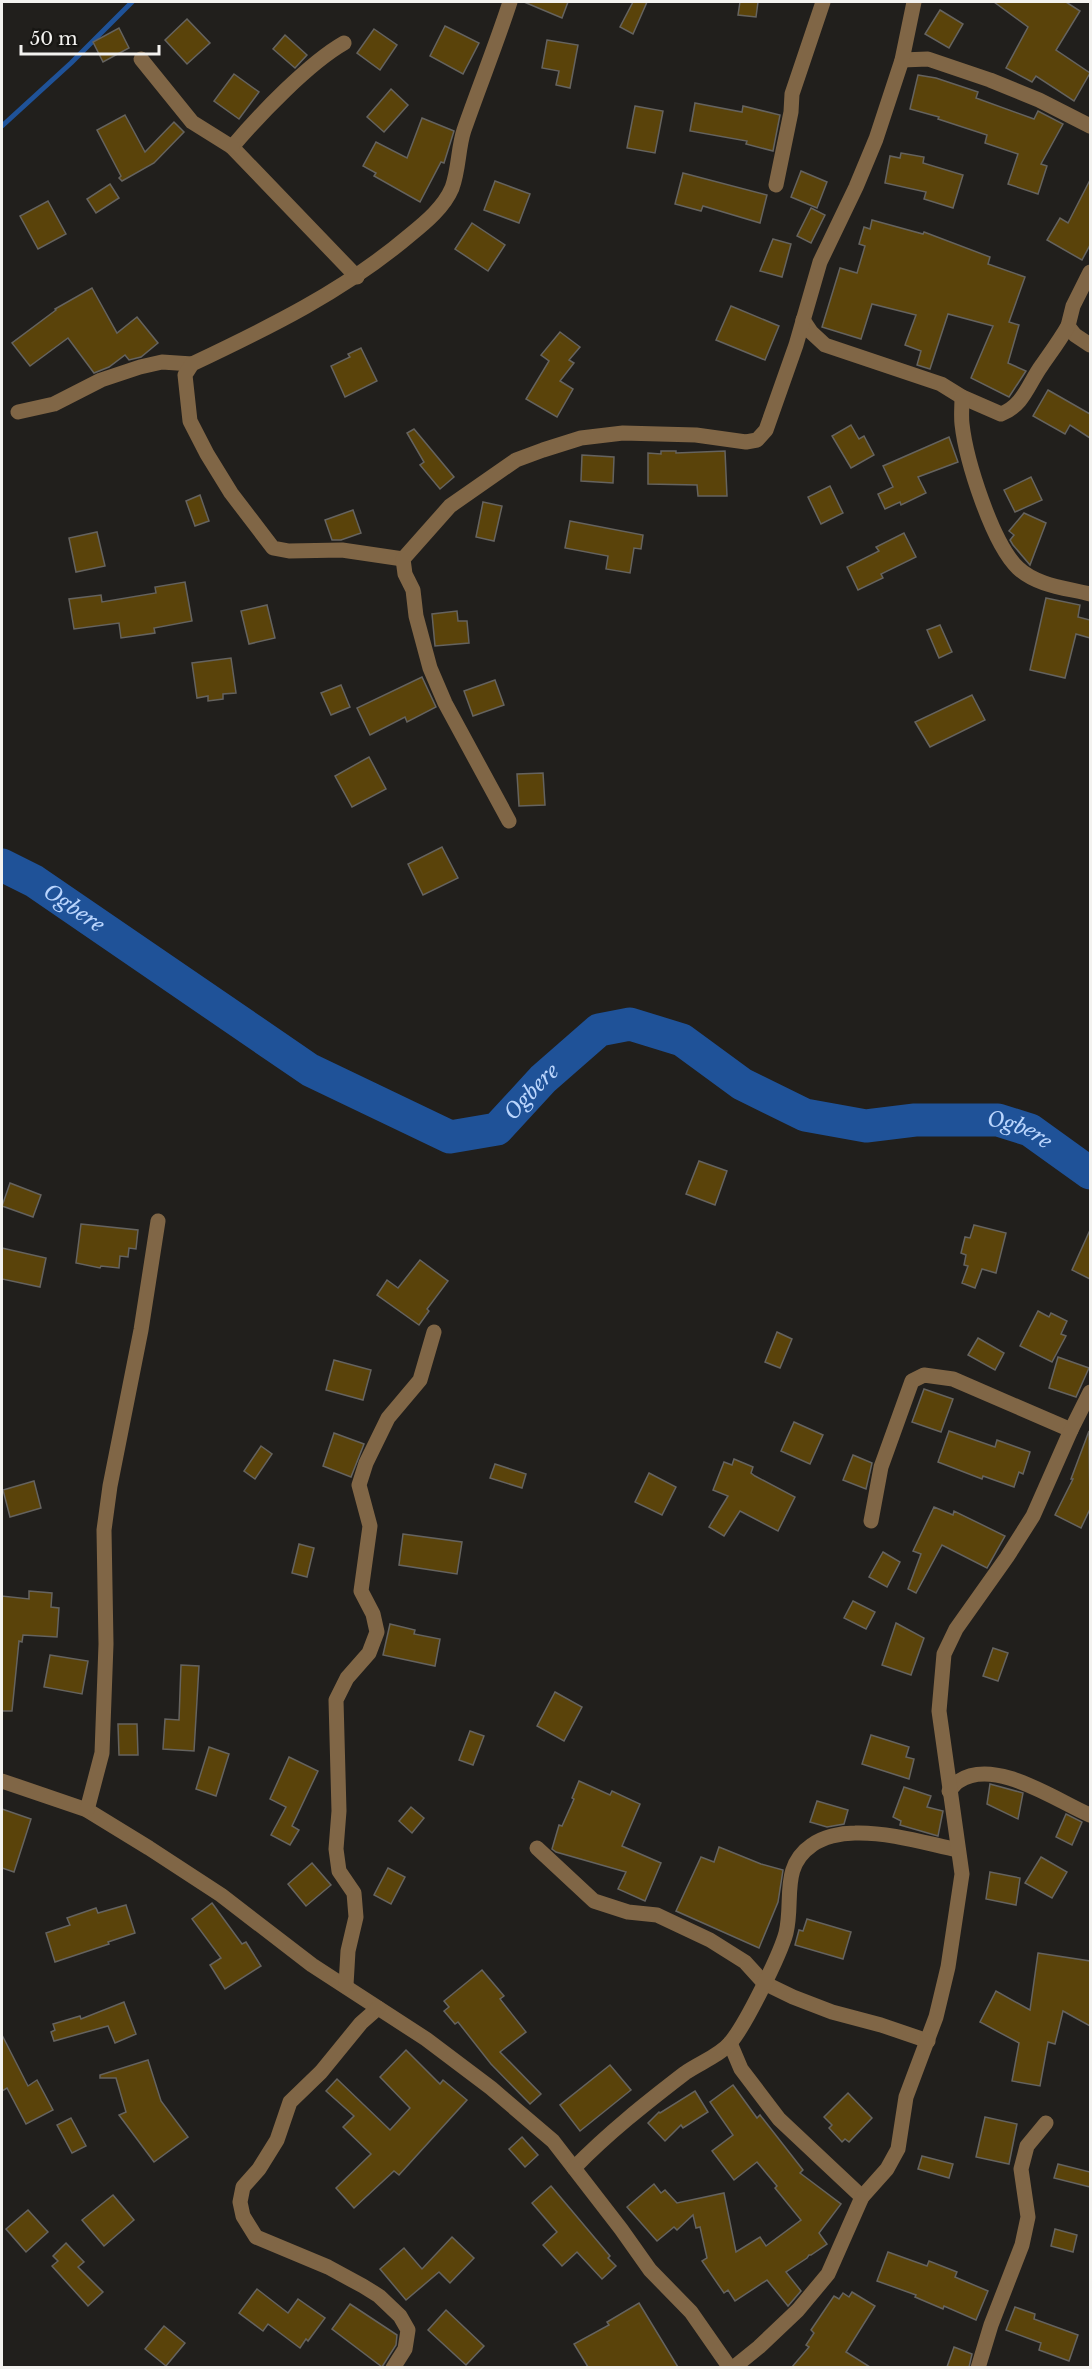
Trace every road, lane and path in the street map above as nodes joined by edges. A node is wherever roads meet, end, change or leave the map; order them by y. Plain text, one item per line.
1 (510, 2) edge
2 (823, 2) edge
3 (914, 2) edge
4 (344, 43) dead end
5 (141, 59) dead end
6 (902, 60) junction
7 (1090, 126) edge
8 (232, 147) junction
9 (776, 185) dead end
10 (1090, 272) edge
11 (357, 276) junction
12 (803, 320) junction
13 (1068, 326) junction
14 (1090, 345) edge
15 (192, 364) junction
16 (962, 397) junction
17 (18, 412) dead end
18 (403, 560) junction
19 (1090, 594) edge
20 (509, 821) dead end
21 (158, 1221) dead end
22 (434, 1332) dead end
23 (1090, 1392) edge
24 (1071, 1430) junction
25 (871, 1521) dead end
26 (2, 1781) edge
27 (949, 1791) junction
28 (87, 1810) junction
29 (1090, 1815) edge
30 (537, 1848) dead end
31 (958, 1850) junction
32 (764, 1983) junction
33 (346, 1985) junction
34 (378, 2008) junction
35 (928, 2041) junction
36 (730, 2043) junction
37 (1046, 2123) dead end
38 (574, 2168) junction
39 (862, 2197) junction
40 (393, 2367) edge
41 (732, 2367) edge
42 (978, 2367) edge

1 - 11 street
2 - 9 street
3 - 6 street
4 - 8 street
5 - 8 street
6 - 7 street
6 - 12 street
8 - 11 street
10 - 13 street
11 - 15 street
12 - 16 street
12 - 18 street
13 - 14 street
13 - 16 street
15 - 17 street
15 - 18 street
16 - 19 street
18 - 20 street
21 - 28 street
22 - 33 street
23 - 24 street
24 - 25 street
24 - 27 street
26 - 28 street
27 - 29 street
27 - 31 street
28 - 33 street
30 - 32 street
31 - 32 street
31 - 35 street
32 - 35 street
32 - 36 street
33 - 34 street
34 - 38 street
34 - 40 street
35 - 39 street
36 - 38 street
36 - 39 street
37 - 42 street
38 - 41 street
39 - 41 street

